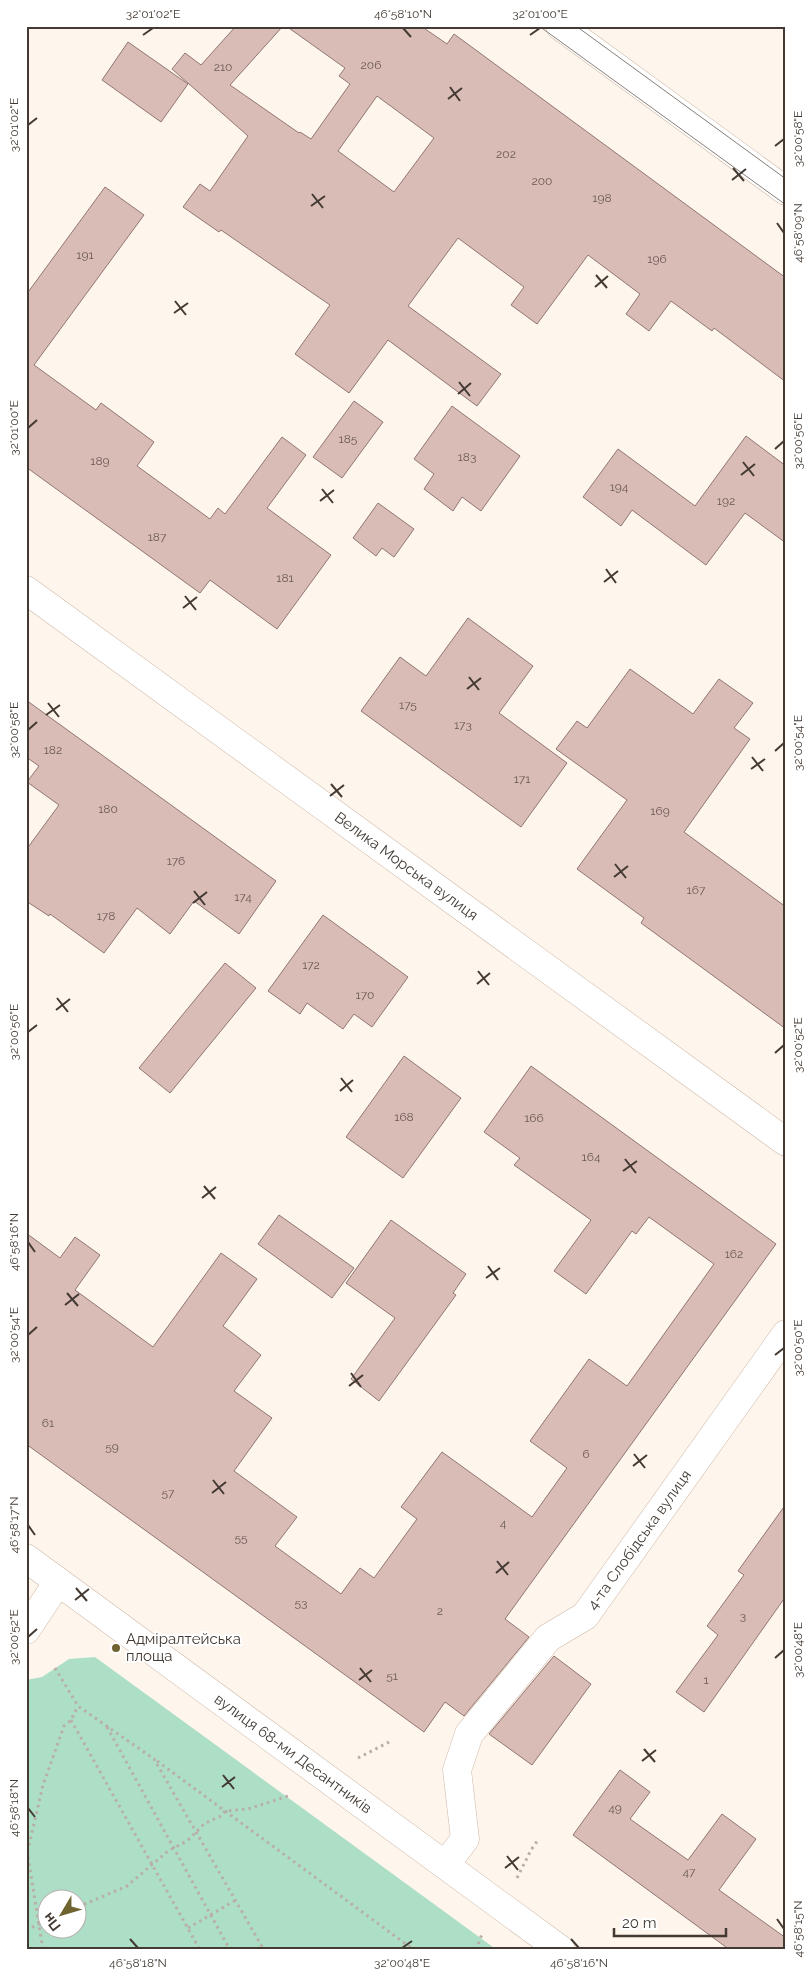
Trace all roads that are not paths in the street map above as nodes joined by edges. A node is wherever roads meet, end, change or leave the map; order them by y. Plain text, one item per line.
1 (560, 26) edge
2 (786, 191) edge
3 (26, 590) edge
4 (786, 1142) edge
5 (786, 1334) edge
6 (26, 1558) edge
7 (58, 1582) junction
8 (26, 1630) edge
9 (445, 1865) junction
10 (561, 1950) edge

1 - 2 street
3 - 4 street, Велика Морська вулиця
5 - 9 street, 4-та Слобідська вулиця
6 - 7 street, вулиця 68-ми Десантників
7 - 8 street
7 - 9 street, вулиця 68-ми Десантників
9 - 10 street, вулиця 68-ми Десантників

